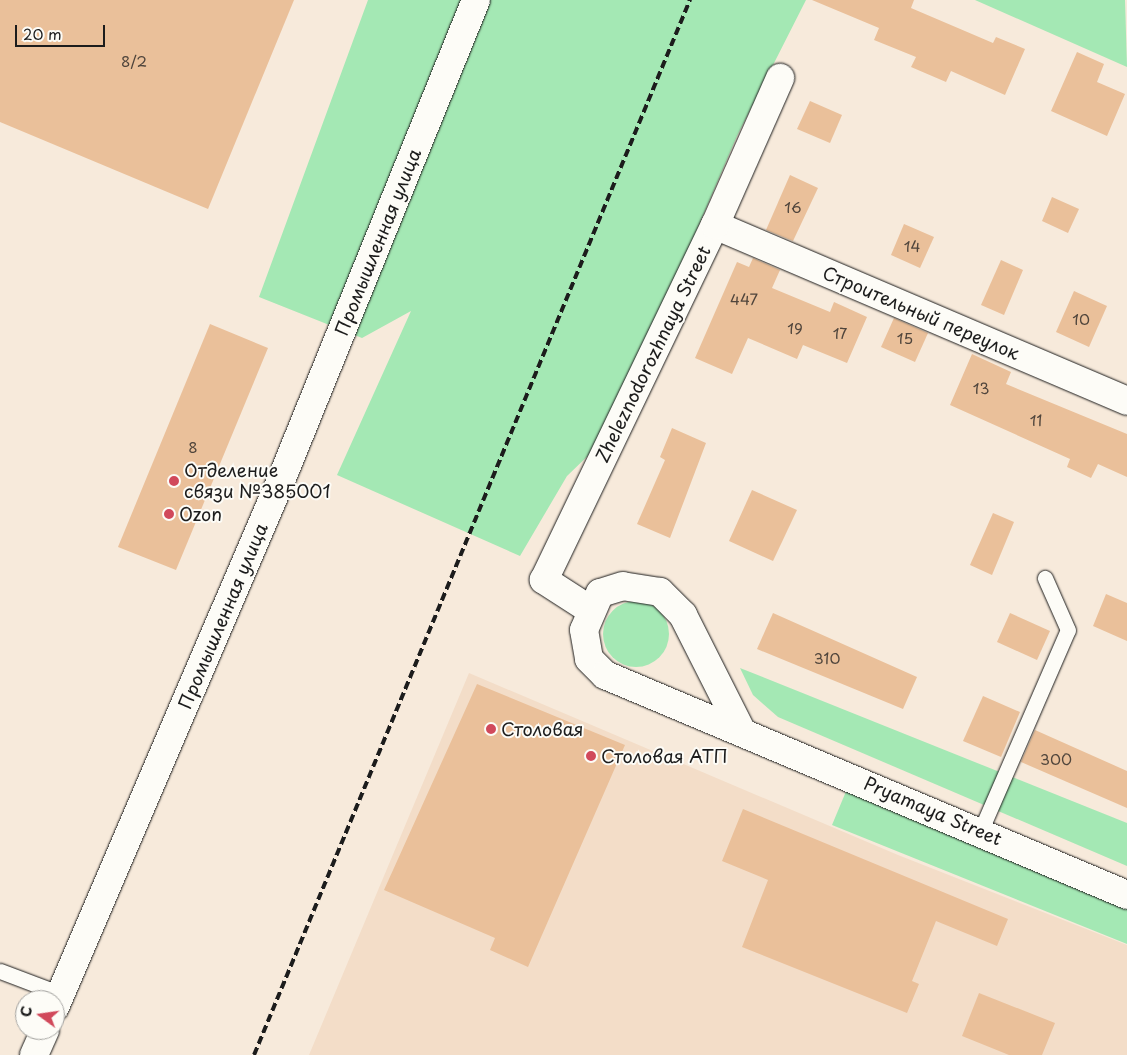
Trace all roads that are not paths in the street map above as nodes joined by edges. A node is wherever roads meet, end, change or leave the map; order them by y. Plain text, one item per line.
1 (476, 0) edge
2 (780, 78) dead end
3 (716, 225) junction
4 (1127, 401) edge
5 (1045, 578) dead end
6 (590, 609) junction
7 (740, 728) junction
8 (980, 832) junction
9 (1127, 894) edge
10 (0, 971) edge
11 (38, 990) edge
12 (62, 990) edge
13 (41, 1040) edge
14 (34, 1055) edge

1 - 12 street, Промышленная улица
2 - 3 street, Zheleznodorozhnaya Street
3 - 4 street, Строительный переулок
3 - 6 street, Zheleznodorozhnaya Street
5 - 8 lane
6 - 7 street, Pryamaya Street
6 - 7 street, Pryamaya Street
7 - 8 street, Pryamaya Street
8 - 9 street, Pryamaya Street
10 - 11 lane
13 - 14 street

